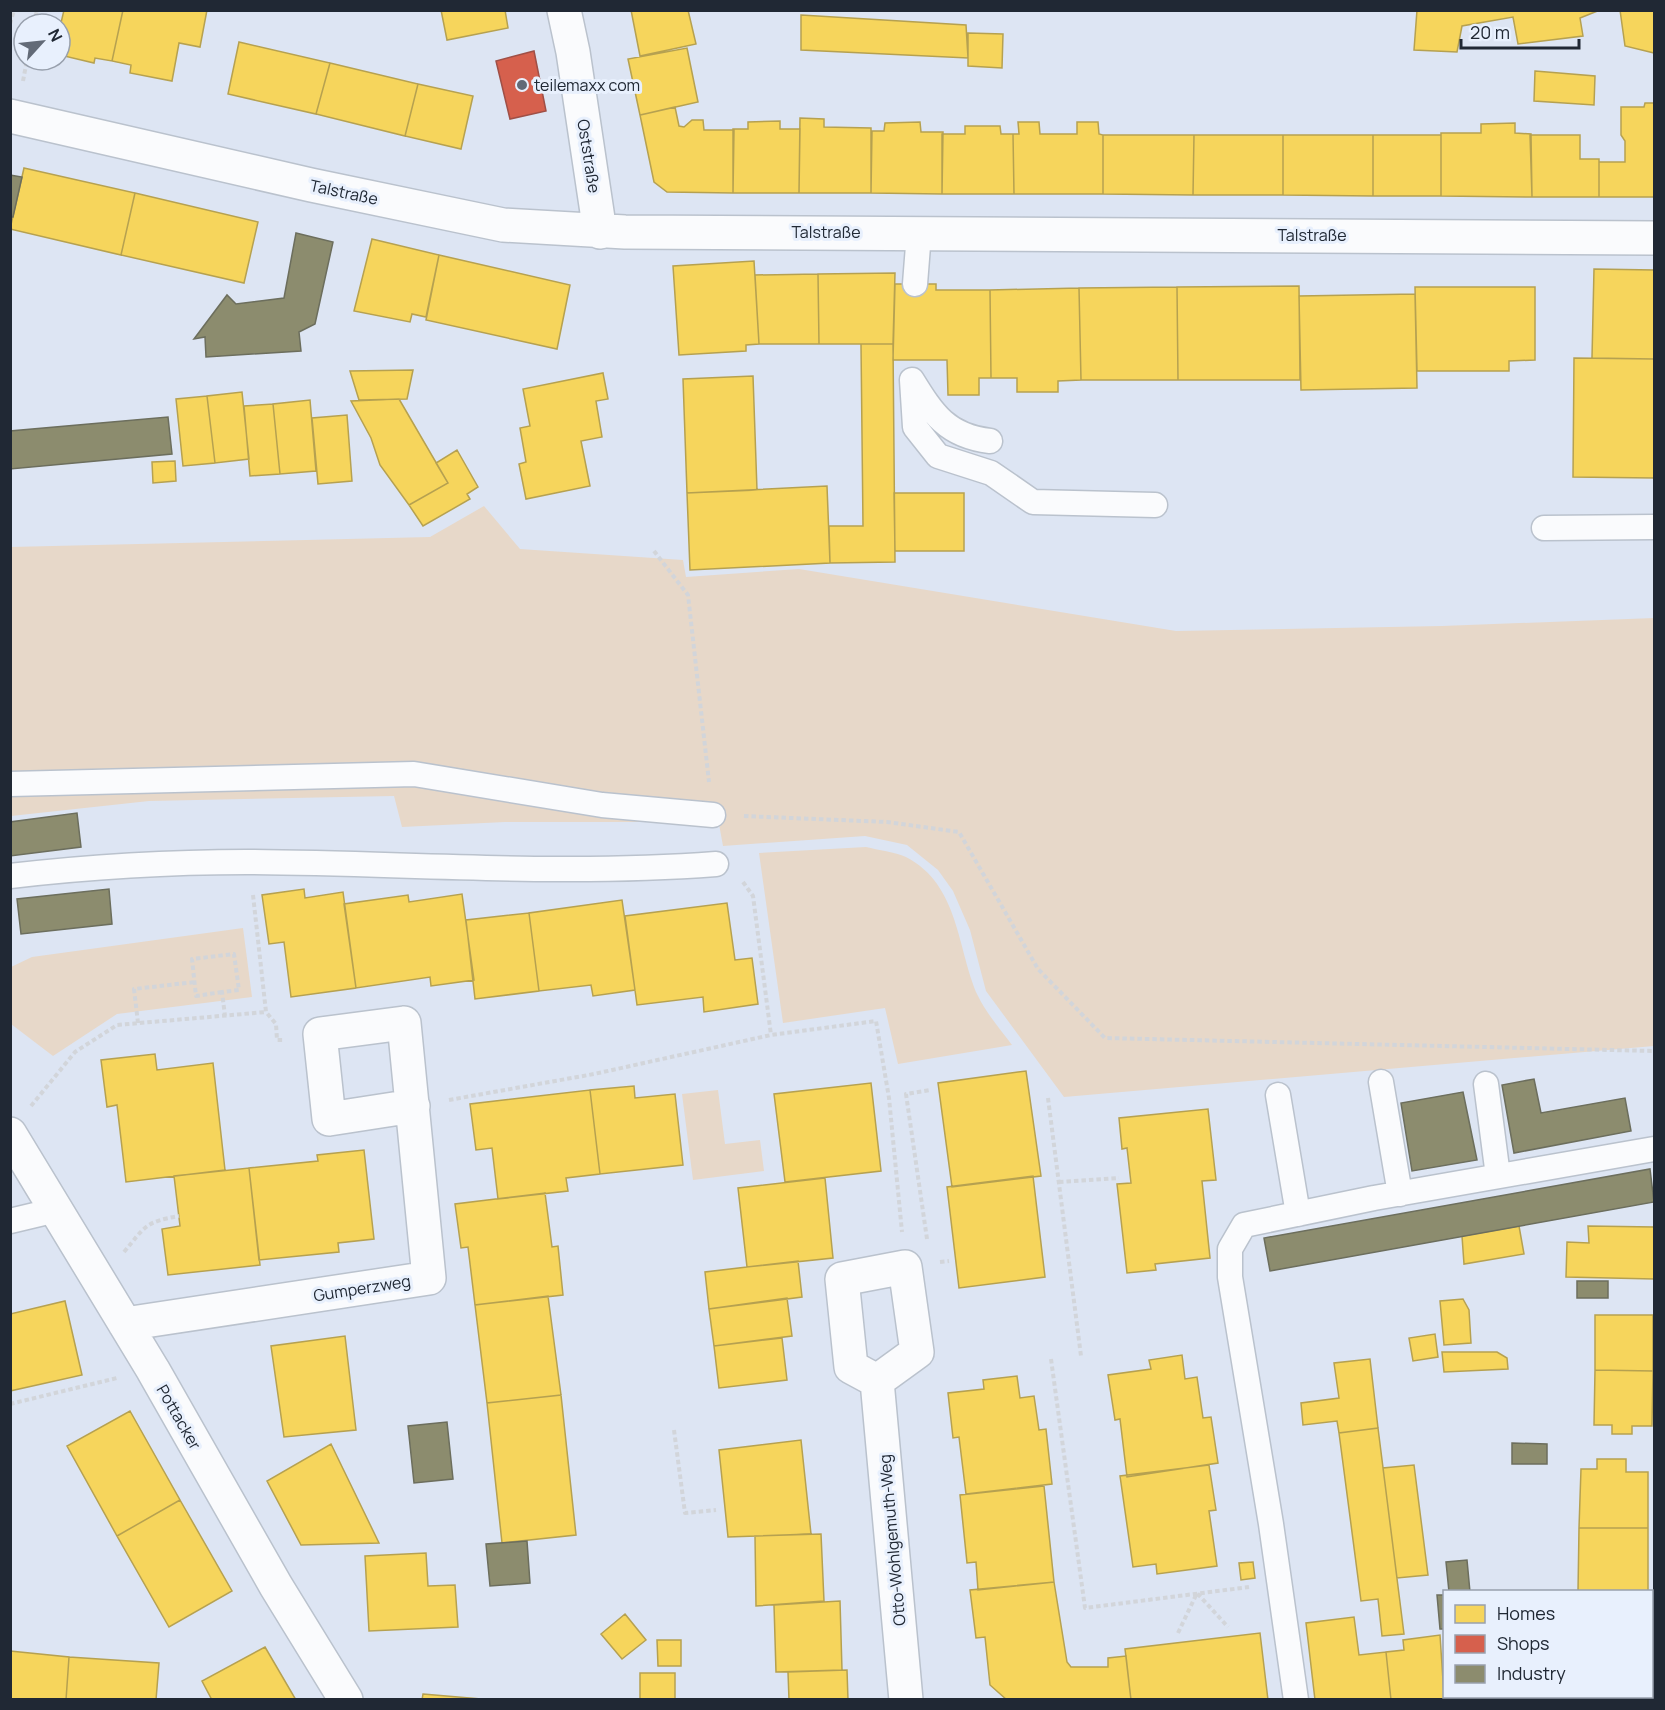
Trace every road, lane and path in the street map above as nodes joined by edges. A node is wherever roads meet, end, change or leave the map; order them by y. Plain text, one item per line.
1 (14, 10) edge
2 (564, 10) edge
3 (10, 24) edge
4 (10, 116) edge
5 (612, 232) junction
6 (919, 233) junction
7 (1654, 238) edge
8 (915, 284) dead end
9 (990, 441) dead end
10 (1155, 505) dead end
11 (1654, 526) edge
12 (1544, 528) dead end
13 (654, 551) dead end
14 (10, 784) edge
15 (713, 814) junction
16 (716, 864) dead end
17 (738, 875) dead end
18 (10, 876) edge
19 (255, 905) dead end
20 (195, 982) junction
21 (222, 992) junction
22 (266, 1012) junction
23 (225, 1016) junction
24 (138, 1023) junction
25 (320, 1034) junction
26 (771, 1035) junction
27 (1654, 1051) edge
28 (1381, 1082) dead end
29 (1486, 1084) dead end
30 (930, 1090) dead end
31 (1278, 1095) dead end
32 (1048, 1098) dead end
33 (413, 1106) junction
34 (30, 1107) dead end
35 (10, 1134) edge
36 (1654, 1149) edge
37 (1498, 1176) junction
38 (1119, 1178) dead end
39 (1059, 1182) junction
40 (1400, 1194) junction
41 (56, 1210) junction
42 (1298, 1214) junction
43 (179, 1216) dead end
44 (10, 1221) edge
45 (927, 1241) dead end
46 (905, 1267) junction
47 (93, 1272) junction
48 (125, 1324) junction
49 (1081, 1356) dead end
50 (1052, 1359) dead end
51 (153, 1370) junction
52 (877, 1381) junction
53 (10, 1404) edge
54 (674, 1430) dead end
55 (716, 1510) dead end
56 (1279, 1583) junction
57 (1197, 1593) junction
58 (1228, 1628) dead end
59 (1178, 1633) dead end
60 (346, 1700) edge
61 (906, 1700) edge
62 (1296, 1700) edge

1 - 3 path
2 - 5 street, Oststraße
4 - 5 street, Talstraße
5 - 6 street, Talstraße
6 - 7 street, Talstraße
6 - 8 lane
9 - 10 lane
11 - 12 lane
13 - 15 path
14 - 15 lane
15 - 27 path
16 - 18 lane
17 - 26 path
19 - 22 path
20 - 21 path
20 - 21 path
20 - 24 path
21 - 23 path
22 - 23 path
22 - 25 path
23 - 24 path
24 - 34 path
25 - 33 street, Gumperzweg
25 - 33 street
26 - 33 path
26 - 46 path
28 - 40 lane
29 - 37 lane
30 - 45 path
31 - 42 lane
32 - 39 path
33 - 48 street, Gumperzweg
35 - 41 street, Pottacker
36 - 37 lane
37 - 40 lane
38 - 39 path
39 - 49 path
40 - 42 lane
41 - 44 lane
41 - 47 street, Pottacker
42 - 56 lane
43 - 47 path
46 - 52 street
46 - 52 street
47 - 48 street, Pottacker
48 - 51 street, Pottacker
50 - 57 path
51 - 53 path
51 - 60 street, Pottacker
52 - 61 street, Otto-Wohlgemuth-Weg
54 - 55 path
56 - 57 path
56 - 62 lane
57 - 58 path
57 - 59 path

